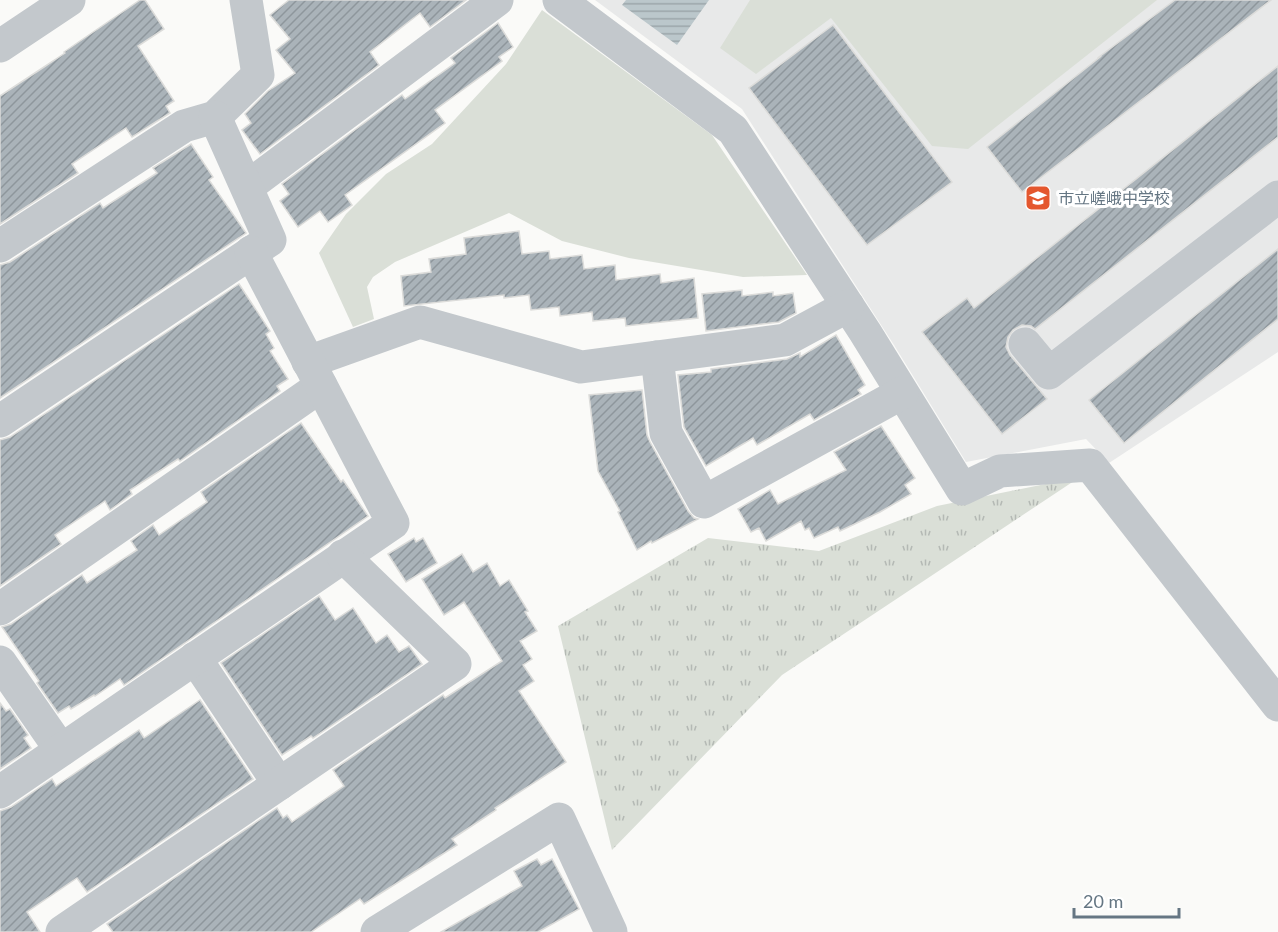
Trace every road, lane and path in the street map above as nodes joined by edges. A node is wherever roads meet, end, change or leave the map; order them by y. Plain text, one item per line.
1 (69, 0) edge
2 (246, 0) edge
3 (497, 0) edge
4 (559, 0) edge
5 (0, 46) edge
6 (215, 117) junction
7 (247, 188) junction
8 (1278, 197) edge
9 (0, 246) edge
10 (251, 252) junction
11 (848, 306) junction
12 (1025, 344) dead end
13 (657, 357) junction
14 (315, 374) junction
15 (902, 393) junction
16 (0, 421) edge
17 (343, 556) junction
18 (0, 609) edge
19 (195, 658) junction
20 (0, 662) edge
21 (1278, 705) edge
22 (61, 750) junction
23 (279, 784) junction
24 (0, 792) edge
25 (62, 932) edge
26 (376, 932) edge
27 (611, 932) edge

1 - 5 street
2 - 6 street
3 - 7 street
4 - 11 street
6 - 7 street
6 - 9 street
7 - 10 street
8 - 12 street
10 - 14 street
10 - 16 street
11 - 13 street
11 - 15 street
13 - 14 street
13 - 15 street
14 - 17 street
14 - 18 street
15 - 21 street
17 - 19 street
17 - 23 street
19 - 22 street
19 - 23 street
20 - 22 street
22 - 24 street
23 - 25 street
26 - 27 street

